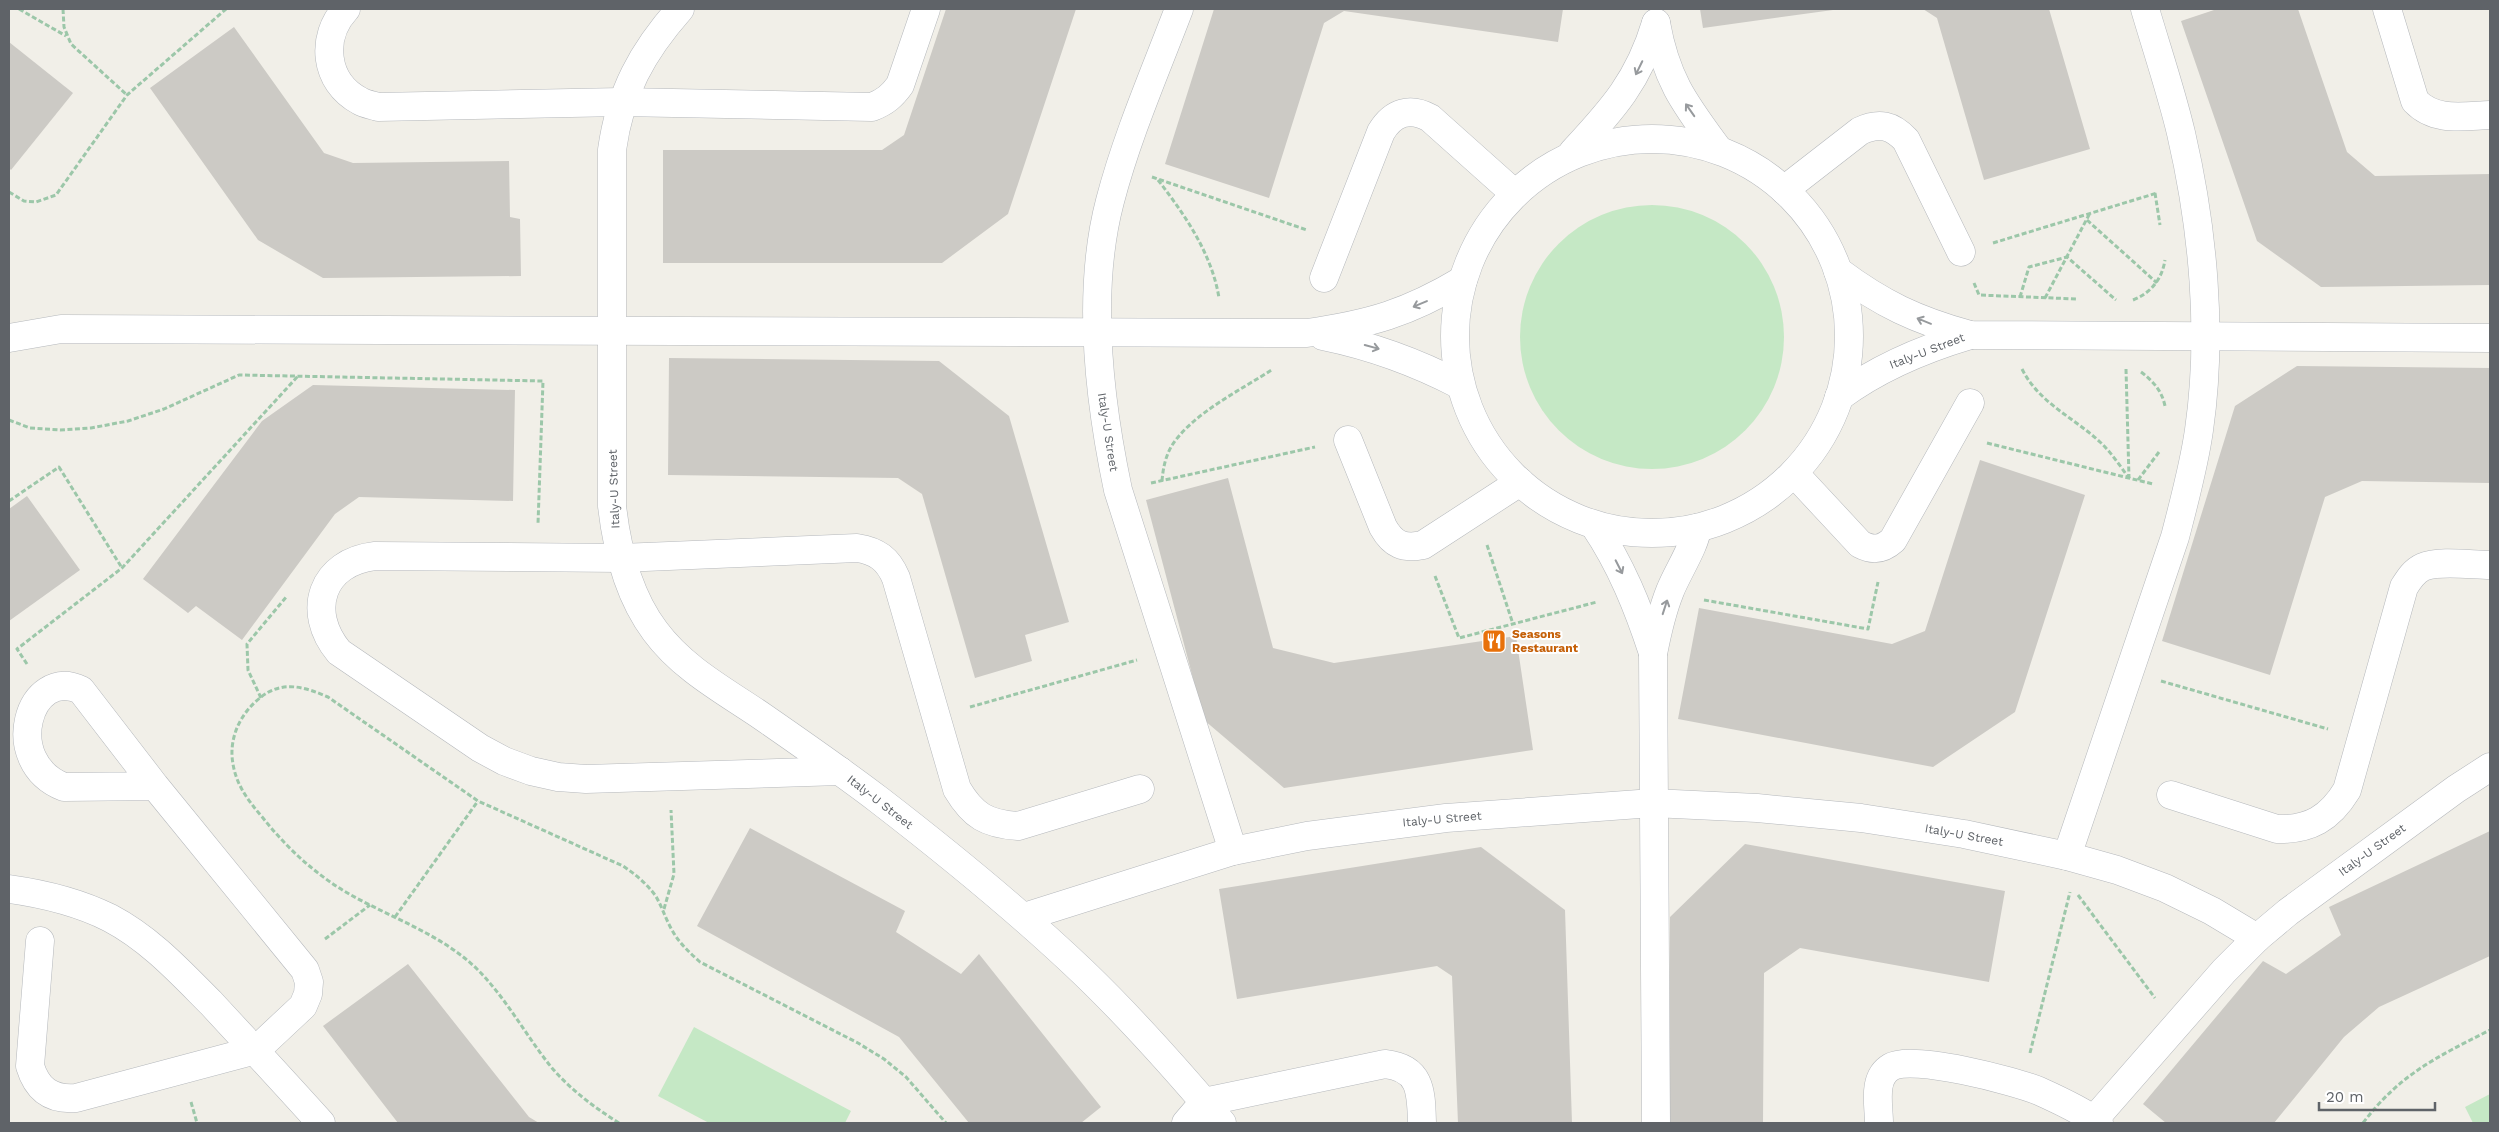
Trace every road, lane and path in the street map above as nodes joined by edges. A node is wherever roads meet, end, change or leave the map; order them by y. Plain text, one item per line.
1 (19, 9) edge
2 (63, 9) edge
3 (226, 9) edge
4 (346, 9) edge
5 (680, 9) edge
6 (926, 9) edge
7 (1179, 9) edge
8 (2145, 9) edge
9 (2386, 9) edge
10 (1656, 16) edge
11 (66, 36) junction
12 (127, 95) junction
13 (621, 102) junction
14 (2490, 116) edge
15 (1718, 150) junction
16 (1570, 155) junction
17 (1120, 166) junction
18 (1157, 179) junction
19 (2191, 182) junction
20 (1784, 190) junction
21 (9, 192) edge
22 (1514, 193) junction
23 (2155, 193) junction
24 (2091, 213) junction
25 (2087, 220) junction
26 (2162, 231) dead end
27 (1338, 240) junction
28 (1962, 252) junction
29 (2165, 256) dead end
30 (2067, 257) junction
31 (1838, 271) junction
32 (1324, 278) dead end
33 (1463, 280) junction
34 (2157, 283) junction
35 (2020, 297) junction
36 (2046, 298) junction
37 (2081, 299) dead end
38 (2107, 300) dead end
39 (2116, 300) junction
40 (2123, 300) dead end
41 (2130, 301) dead end
42 (9, 319) edge
43 (61, 329) junction
44 (612, 332) junction
45 (1097, 333) junction
46 (1224, 333) junction
47 (1274, 333) junction
48 (1307, 334) junction
49 (1970, 335) junction
50 (2205, 336) junction
51 (2030, 337) junction
52 (9, 338) edge
53 (2490, 338) edge
54 (2117, 366) dead end
55 (2126, 366) junction
56 (299, 375) junction
57 (1460, 384) junction
58 (1839, 397) junction
59 (1970, 403) dead end
60 (2166, 411) dead end
61 (9, 420) edge
62 (1952, 435) junction
63 (1348, 440) joint
64 (2162, 443) dead end
65 (1794, 473) junction
66 (2129, 478) junction
67 (2138, 480) junction
68 (1162, 481) junction
69 (1520, 482) junction
70 (1118, 490) junction
71 (2187, 492) junction
72 (9, 501) edge
73 (1476, 511) junction
74 (1594, 525) junction
75 (1697, 528) junction
76 (1423, 545) junction
77 (1886, 546) junction
78 (536, 558) junction
79 (622, 558) junction
80 (2490, 564) edge
81 (122, 568) junction
82 (1632, 593) junction
83 (1669, 594) junction
84 (322, 598) junction
85 (1513, 624) junction
86 (1169, 651) junction
87 (1653, 654) junction
88 (2129, 672) junction
89 (44, 692) junction
90 (261, 698) junction
91 (935, 716) junction
92 (2361, 739) junction
93 (2490, 767) edge
94 (840, 771) junction
95 (668, 777) junction
96 (155, 786) junction
97 (1140, 789) dead end
98 (2171, 795) dead end
99 (478, 801) junction
100 (1653, 803) junction
101 (1233, 851) junction
102 (2067, 856) junction
103 (9, 889) edge
104 (370, 905) junction
105 (664, 910) junction
106 (395, 917) junction
107 (1024, 917) junction
108 (2257, 938) junction
109 (40, 941) dead end
110 (298, 960) junction
111 (2176, 1026) junction
112 (2490, 1030) edge
113 (256, 1050) junction
114 (2022, 1086) junction
115 (1204, 1102) junction
116 (2095, 1122) edge
117 (321, 1123) edge
118 (619, 1123) edge
119 (946, 1123) edge
120 (1186, 1123) edge
121 (1222, 1123) edge
122 (1422, 1123) edge
123 (1656, 1123) edge
124 (1879, 1123) edge
125 (2363, 1123) edge

1 - 11 path
2 - 11 path
3 - 12 path
4 - 13 street
5 - 13 street, Italy-U Street
6 - 13 street
7 - 17 street, Italy-U Street
8 - 19 street
9 - 14 street
15 -> 10 street
10 -> 16 street
11 - 12 path
12 - 21 path
13 - 44 street, Italy-U Street
15 - 16 street
15 - 20 street
16 - 22 street
17 - 18 path
17 - 45 street, Italy-U Street
18 - 27 path
18 - 46 path
19 - 23 path
19 - 50 street
20 - 28 street
20 - 31 street
22 - 27 street
22 - 33 street
23 - 24 path
23 - 26 path
24 - 25 path
24 - 28 path
25 - 30 path
25 - 34 path
27 - 32 street
28 - 35 path
29 - 34 path
30 - 35 path
30 - 36 path
30 - 39 path
49 -> 31 street, Italy-U Street
31 - 58 street
33 -> 48 street
33 - 57 street
34 - 41 path
35 - 36 path
36 - 37 path
36 - 51 path
38 - 39 path
39 - 40 path
42 - 43 street
43 - 44 street
43 - 52 street
44 - 45 street
44 - 79 street, Italy-U Street
45 - 46 street
45 - 70 street, Italy-U Street
46 - 47 street
47 - 48 street
47 - 68 path
48 -> 57 street
49 - 51 street
49 - 58 street, Italy-U Street
50 - 51 street
50 - 53 street
50 - 71 street
51 - 66 path
54 - 55 path
55 - 60 path
55 - 66 path
56 - 61 path
56 - 78 path
56 - 81 path
57 - 69 street
58 - 65 street
59 - 62 street
62 - 66 path
62 - 77 street
63 - 68 path
63 - 76 street
64 - 67 path
65 - 75 street
65 - 77 street
66 - 67 path
67 - 71 path
68 - 70 path
69 - 73 street
69 - 74 street
70 - 86 street, Italy-U Street
71 - 88 street
72 - 81 path
73 - 76 street
73 - 85 path
74 - 75 street
74 -> 82 street
75 - 83 street
76 - 85 path
77 - 83 path
78 - 79 street
78 - 84 street
79 - 91 street
79 - 94 street, Italy-U Street
80 - 92 street
81 - 89 path
82 - 85 path
82 - 87 street
87 -> 83 street
84 - 90 path
84 - 95 street
86 - 91 path
86 - 101 street, Italy-U Street
87 - 100 street
88 - 92 path
88 - 102 street
89 - 96 street
89 - 96 street
90 - 99 path
90 - 104 path
91 - 97 street
92 - 98 street
93 - 108 street, Italy-U Street
94 - 95 street
94 - 107 street, Italy-U Street
95 - 105 path
96 - 110 street
99 - 105 path
99 - 106 path
100 - 101 street, Italy-U Street
100 - 102 street, Italy-U Street
100 - 123 street
101 - 107 street, Italy-U Street
102 - 108 street, Italy-U Street
103 - 113 street
104 - 106 path
104 - 110 path
105 - 119 path
106 - 118 path
107 - 115 street, Italy-U Street
108 - 111 street, Italy-U Street
109 - 113 street
110 - 113 street
111 - 114 path
111 - 116 street, Italy-U Street
112 - 125 path
113 - 117 street
114 - 116 street, Italy-U Street
114 - 124 street, Italy-U Street
115 - 120 street
115 - 121 street, Italy-U Street
115 - 122 street

